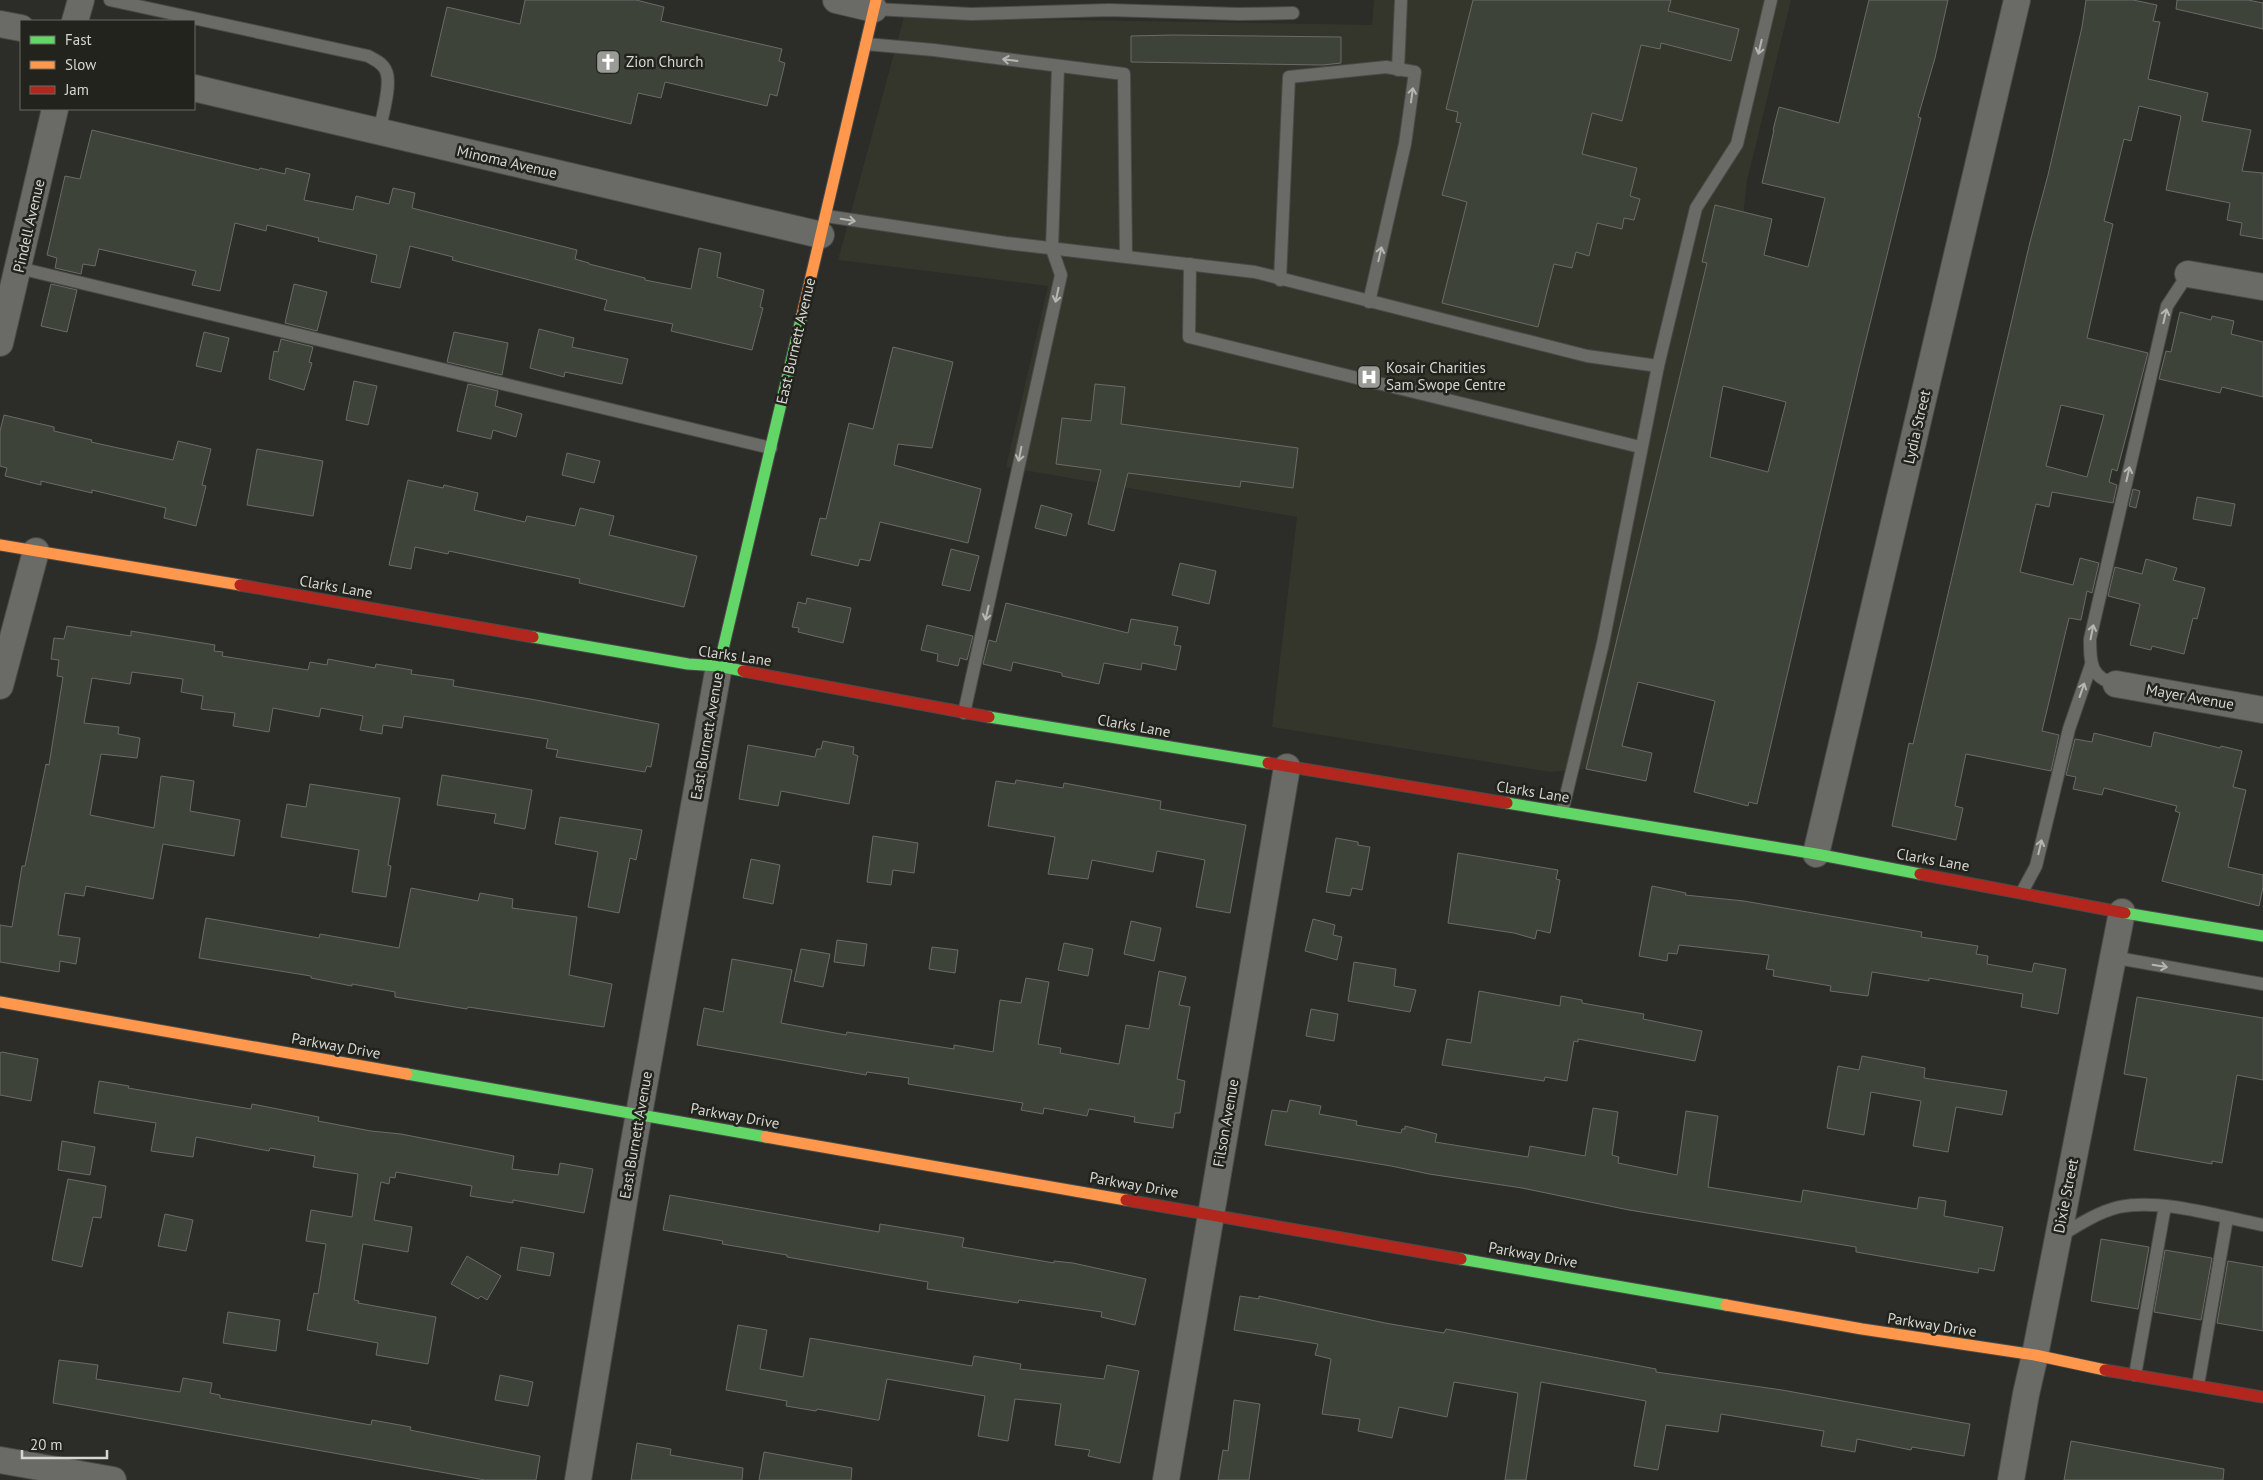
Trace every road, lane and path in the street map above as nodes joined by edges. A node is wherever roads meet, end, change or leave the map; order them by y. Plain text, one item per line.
1 (81, 0) edge
2 (110, 0) edge
3 (836, 0) edge
4 (1401, 0) edge
5 (1771, 0) edge
6 (2017, 0) edge
7 (875, 4) edge
8 (1293, 13) dead end
9 (75, 20) edge
10 (0, 24) edge
11 (20, 28) edge
12 (866, 44) junction
13 (1058, 67) junction
14 (1404, 71) junction
15 (195, 88) edge
16 (55, 110) edge
17 (379, 132) junction
18 (823, 225) junction
19 (1052, 248) junction
20 (1126, 256) junction
21 (1190, 264) junction
22 (19, 268) junction
23 (2188, 274) joint
24 (1280, 280) junction
25 (2263, 287) edge
26 (1369, 302) junction
27 (0, 343) edge
28 (1658, 366) junction
29 (1640, 447) junction
30 (771, 448) junction
31 (0, 545) edge
32 (36, 551) junction
33 (2090, 665) junction
34 (719, 666) junction
35 (2116, 684) joint
36 (0, 686) edge
37 (2263, 710) edge
38 (964, 713) junction
39 (1287, 767) junction
40 (1562, 812) junction
41 (1816, 854) junction
42 (2022, 892) junction
43 (2122, 912) junction
44 (2263, 936) edge
45 (2112, 957) junction
46 (2263, 984) edge
47 (0, 1002) edge
48 (640, 1115) junction
49 (2165, 1206) junction
50 (1211, 1213) junction
51 (2227, 1218) junction
52 (2263, 1225) edge
53 (2058, 1237) junction
54 (2035, 1355) junction
55 (2135, 1375) junction
56 (2198, 1385) junction
57 (2263, 1396) edge
58 (0, 1460) edge
59 (112, 1480) edge
60 (578, 1480) edge
61 (1166, 1480) edge
62 (2011, 1480) edge

1 - 9 street
2 - 17 lane
3 - 7 street
4 - 14 lane
5 -> 28 lane
6 - 41 street, Lydia Street
7 - 8 lane
7 - 12 street, East Burnett Avenue
10 - 11 street
13 -> 12 lane
12 - 18 street, East Burnett Avenue
13 - 19 lane
13 - 20 lane
14 - 24 lane
26 -> 14 lane
15 - 17 street, Minoma Avenue
16 - 22 street, Pindell Avenue
17 - 18 street, Minoma Avenue
18 -> 19 lane
18 - 30 street, East Burnett Avenue
19 - 20 lane
19 -> 38 lane
20 - 21 lane
21 - 24 lane
21 - 29 lane
22 - 27 street, Pindell Avenue
22 - 30 lane
23 - 25 street
33 -> 23 lane
24 - 26 lane
26 - 28 lane
28 - 29 lane
29 - 40 lane
30 - 34 street, East Burnett Avenue
31 - 32 street, Clarks Lane
32 - 34 street, Clarks Lane
32 - 36 street
33 - 35 lane
42 -> 33 lane
34 - 38 street, Clarks Lane
34 - 48 street, East Burnett Avenue
35 - 37 street, Mayer Avenue
38 - 39 street, Clarks Lane
39 - 40 street, Clarks Lane
39 - 50 street, Filson Avenue
40 - 41 street, Clarks Lane
41 - 42 street, Clarks Lane
42 - 43 street, Clarks Lane
43 - 44 street, Clarks Lane
43 - 45 street, Dixie Street
45 -> 46 lane
45 - 53 street, Dixie Street
47 - 48 street, Parkway Drive
48 - 50 street, Parkway Drive
48 - 60 street, East Burnett Avenue
49 - 51 lane
49 - 53 lane
49 - 55 lane
50 - 54 street, Parkway Drive
50 - 61 street, Filson Avenue
51 - 52 lane
51 - 56 lane
53 - 54 street, Dixie Street
54 - 55 street, Parkway Drive
54 - 62 street, Dixie Street
55 - 56 street, Parkway Drive
56 - 57 street, Parkway Drive
58 - 59 street

